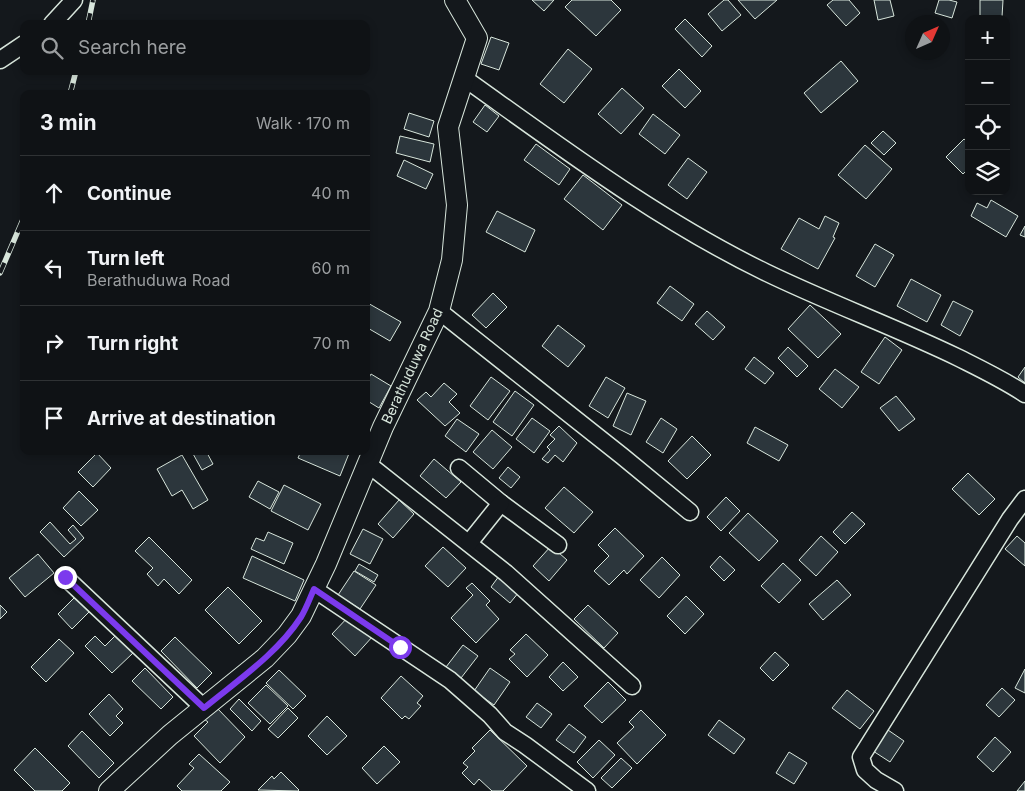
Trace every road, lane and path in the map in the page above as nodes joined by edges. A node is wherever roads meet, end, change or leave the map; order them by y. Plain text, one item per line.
1 (74, 0) edge
2 (455, 0) edge
3 (56, 20) edge
4 (20, 47) edge
5 (0, 60) edge
6 (464, 78) junction
7 (439, 311) junction
8 (1025, 394) edge
9 (368, 464) junction
10 (459, 468) dead end
11 (1025, 499) edge
12 (502, 503) junction
13 (690, 512) dead end
14 (469, 543) junction
15 (558, 545) dead end
16 (65, 577) dead end
17 (314, 589) junction
18 (632, 686) dead end
19 (204, 708) junction
20 (109, 791) edge
21 (586, 791) edge
22 (895, 791) edge

1 - 3 street
2 - 6 street, Berathuduwa Road
4 - 5 street
6 - 7 street, Berathuduwa Road
6 - 8 street
7 - 9 street, Berathuduwa Road
7 - 13 street
9 - 14 street
9 - 17 street, Berathuduwa Road
10 - 12 street
11 - 22 street
12 - 14 street
12 - 15 street
14 - 18 street
16 - 19 street
17 - 19 street, Berathuduwa Road
17 - 21 street
19 - 20 street, Berathuduwa Road

